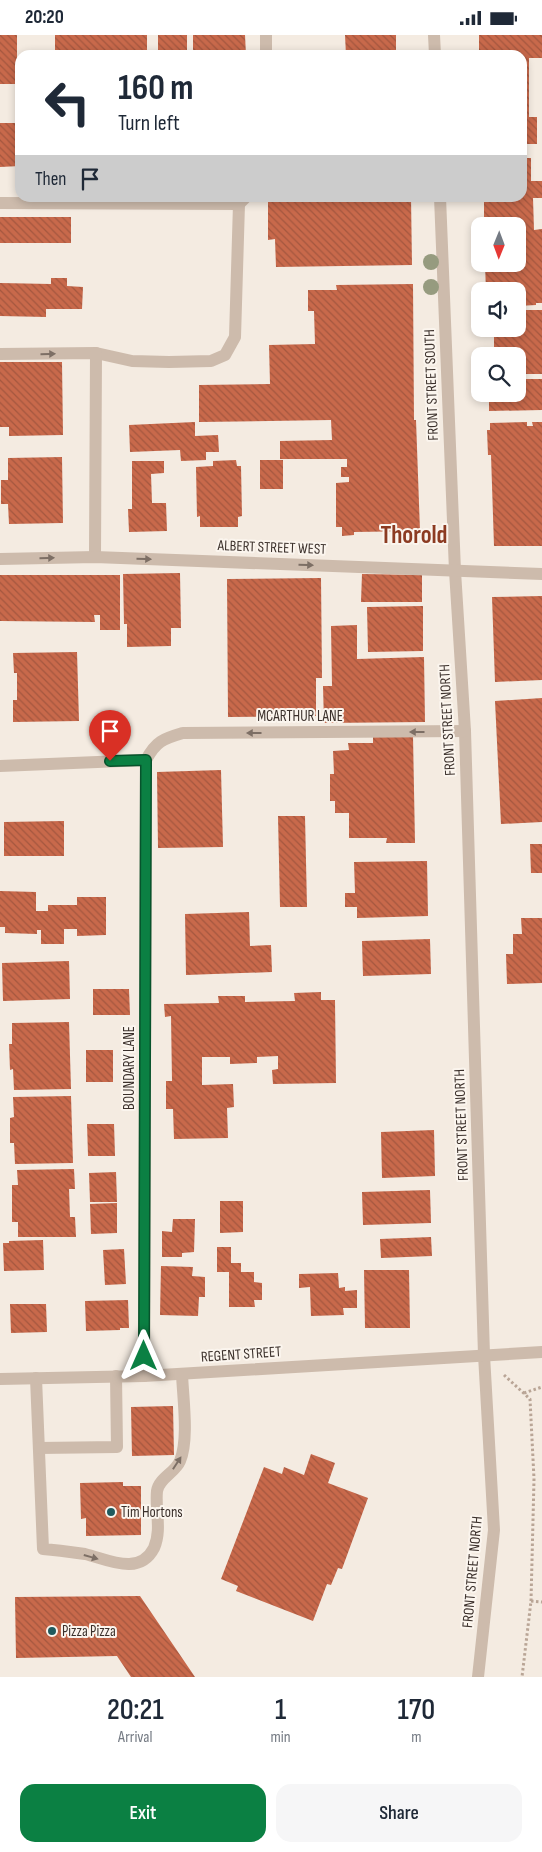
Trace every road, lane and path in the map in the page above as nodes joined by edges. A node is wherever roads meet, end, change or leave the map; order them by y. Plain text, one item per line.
1 (266, 35) edge
2 (434, 35) edge
3 (266, 50) edge
4 (435, 50) edge
5 (121, 202) edge
6 (242, 202) edge
7 (440, 202) edge
8 (0, 203) edge
9 (96, 353) junction
10 (0, 354) edge
11 (95, 557) junction
12 (0, 559) edge
13 (455, 571) junction
14 (542, 574) edge
15 (465, 731) junction
16 (146, 760) junction
17 (0, 766) edge
18 (541, 1351) edge
19 (484, 1355) junction
20 (182, 1374) junction
21 (116, 1376) junction
22 (144, 1376) junction
23 (36, 1378) junction
24 (0, 1379) edge
25 (542, 1387) edge
26 (523, 1393) junction
27 (39, 1449) junction
28 (532, 1601) junction
29 (542, 1602) edge
30 (478, 1677) edge
31 (522, 1677) edge

1 - 3 street
2 - 4 street
5 - 8 street
6 - 9 street
7 - 13 street, FRONT STREET SOUTH
10 -> 9 street
9 - 11 street
12 -> 11 street, ALBERT STREET WEST
11 -> 13 street, ALBERT STREET WEST
13 - 14 street, ALBERT STREET WEST
13 - 15 street, FRONT STREET NORTH
15 -> 16 street, MCARTHUR LANE
15 - 19 street, FRONT STREET NORTH
16 - 17 street
16 - 22 street, BOUNDARY LANE
18 - 19 street, REGENT STREET
19 - 20 street, REGENT STREET
19 - 26 path
19 - 30 street, FRONT STREET NORTH
20 - 22 street, REGENT STREET
27 -> 20 street
21 - 22 street, REGENT STREET
21 - 23 street, REGENT STREET
21 - 27 street
23 - 24 street, REGENT STREET
23 - 27 street
25 - 26 path
26 - 28 path
28 - 29 path
28 - 31 path

